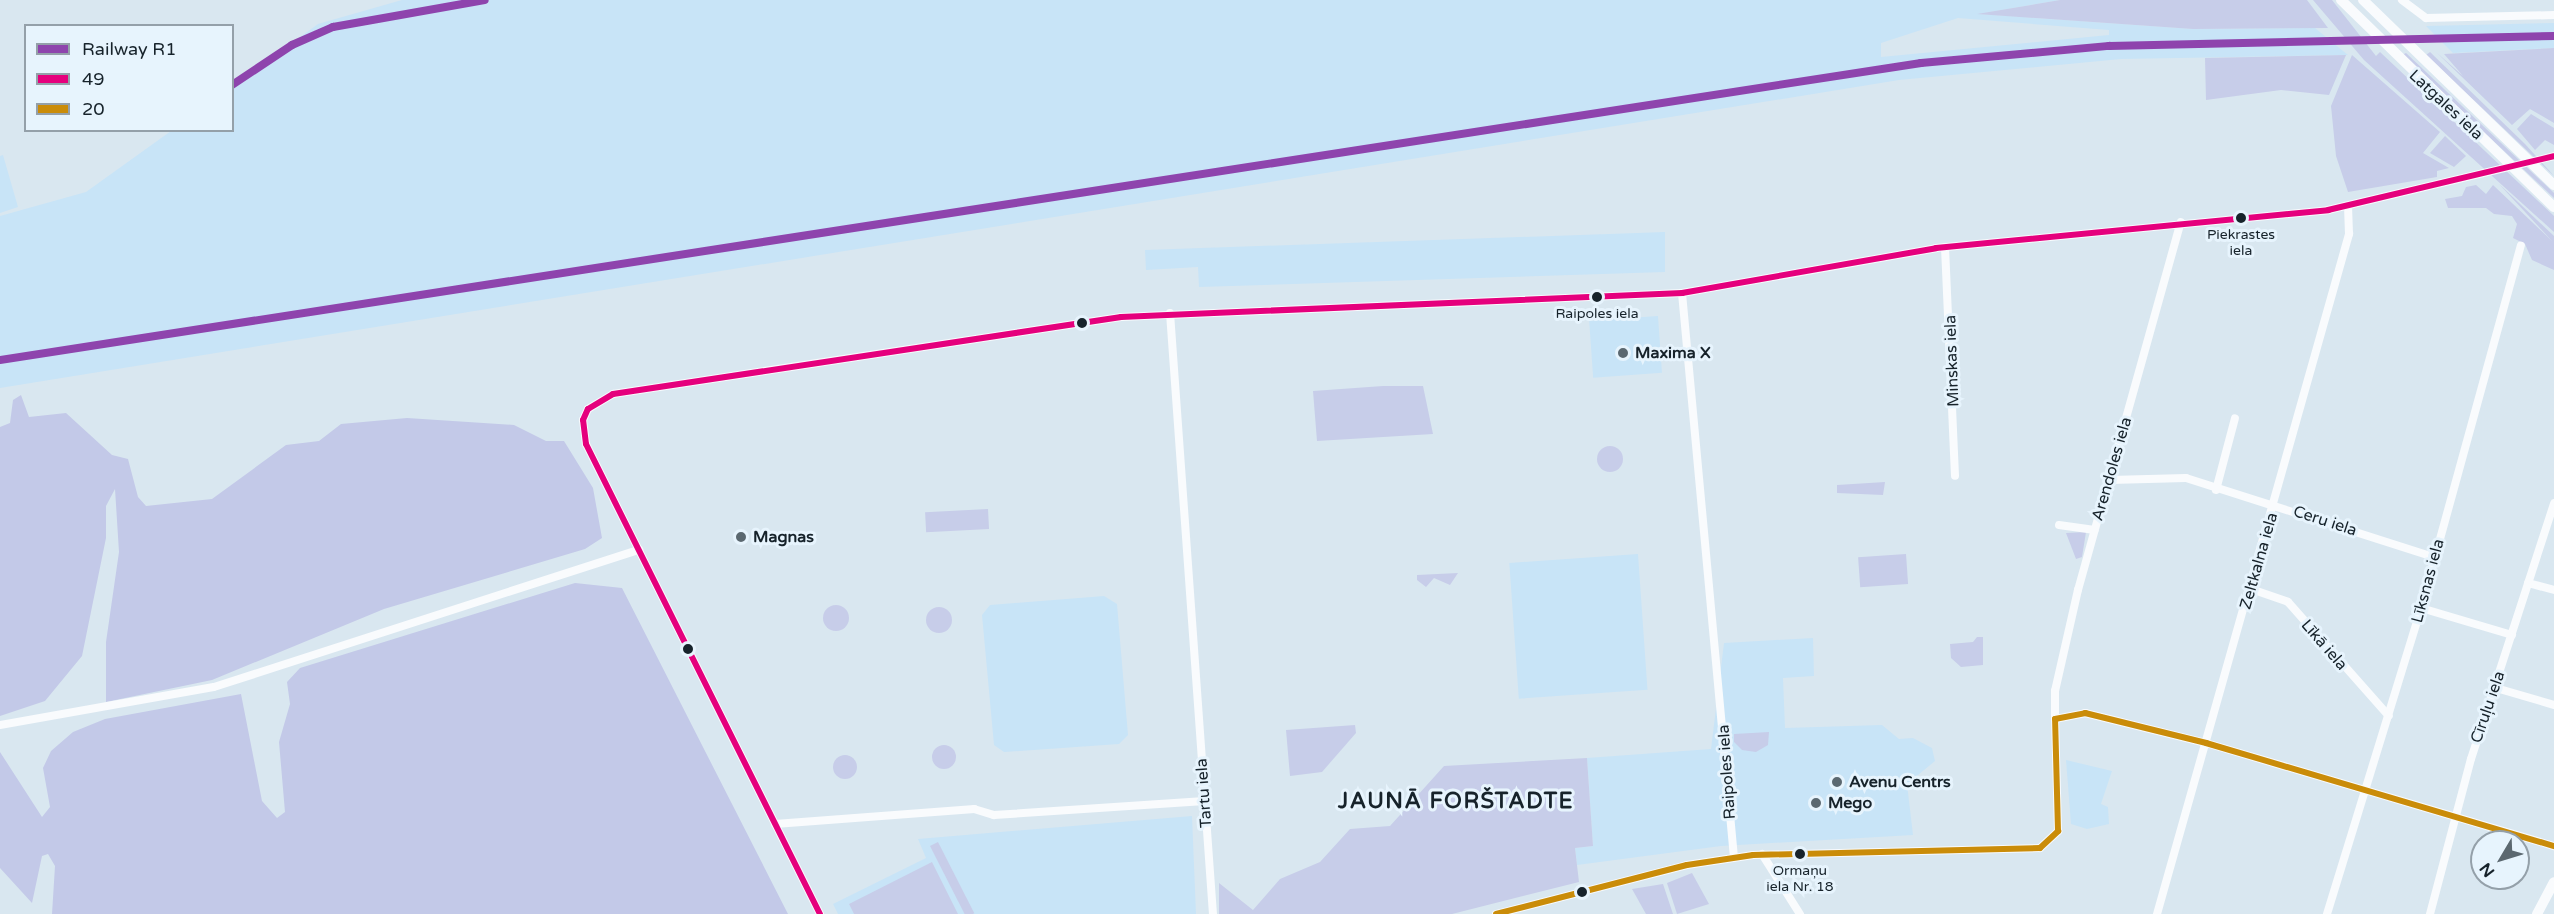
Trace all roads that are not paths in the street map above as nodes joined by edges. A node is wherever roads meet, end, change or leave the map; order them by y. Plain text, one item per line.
1 (2341, 0) edge
2 (2363, 0) edge
3 (2402, 0) edge
4 (2554, 15) edge
5 (2554, 156) edge
6 (2554, 185) edge
7 (2348, 206) junction
8 (2554, 207) edge
9 (2181, 222) junction
10 (2521, 246) dead end
11 (1945, 247) junction
12 (1682, 293) junction
13 (1170, 313) junction
14 (2235, 418) dead end
15 (1955, 476) dead end
16 (2110, 480) junction
17 (2216, 490) junction
18 (2554, 503) edge
19 (2274, 504) junction
20 (2059, 525) dead end
21 (2095, 530) junction
22 (639, 550) junction
23 (2434, 557) junction
24 (2528, 583) junction
25 (2251, 589) junction
26 (2554, 590) edge
27 (2421, 608) junction
28 (2512, 635) junction
29 (2496, 688) junction
30 (2554, 705) edge
31 (2389, 716) junction
32 (2055, 719) junction
33 (0, 725) edge
34 (2206, 743) junction
35 (2363, 789) junction
36 (1205, 801) junction
37 (2457, 816) junction
38 (775, 824) junction
39 (2554, 846) edge
40 (1762, 854) junction
41 (1734, 858) junction
42 (2554, 882) edge
43 (820, 914) edge
44 (1213, 914) edge
45 (1496, 914) edge
46 (1800, 914) edge
47 (2157, 914) edge
48 (2327, 914) edge
49 (2430, 914) edge
50 (2537, 914) edge

1 - 8 street, Latgales iela
2 - 6 street, Latgales iela
3 - 4 street
5 - 7 street
7 - 9 street
7 - 19 street, Zeltkalna iela
9 - 11 street
9 - 16 street, Arendoles iela
10 - 23 street, Līksnas iela
11 - 12 street
11 - 15 street, Minskas iela
12 - 13 street
12 - 41 street, Raipoles iela
13 - 22 street
13 - 36 street, Tartu iela
14 - 17 street
16 - 17 street, Ceru iela
16 - 21 street, Arendoles iela
17 - 19 street, Ceru iela
18 - 24 street, Cīruļu iela
19 - 23 street, Ceru iela
19 - 25 street, Zeltkalna iela
20 - 21 street
21 - 32 street, Arendoles iela
22 - 33 street
22 - 38 street
23 - 27 street, Līksnas iela
24 - 26 street
24 - 28 street, Cīruļu iela
25 - 31 street, Līkā iela
25 - 34 street, Zeltkalna iela
27 - 28 street
27 - 31 street, Līksnas iela
28 - 29 street, Cīruļu iela
29 - 30 street
29 - 37 street, Cīruļu iela
31 - 35 street, Līksnas iela
32 - 34 street
32 - 40 street, Arendoles iela
34 - 35 street
34 - 47 street, Zeltkalna iela
35 - 37 street
35 - 48 street, Līksnas iela
36 - 38 street
36 - 44 street, Tartu iela
37 - 39 street
37 - 49 street, Cīruļu iela
38 - 43 street
40 - 41 street, Arendoles iela
40 - 46 street
41 - 45 street, Arendoles iela
42 - 50 street

